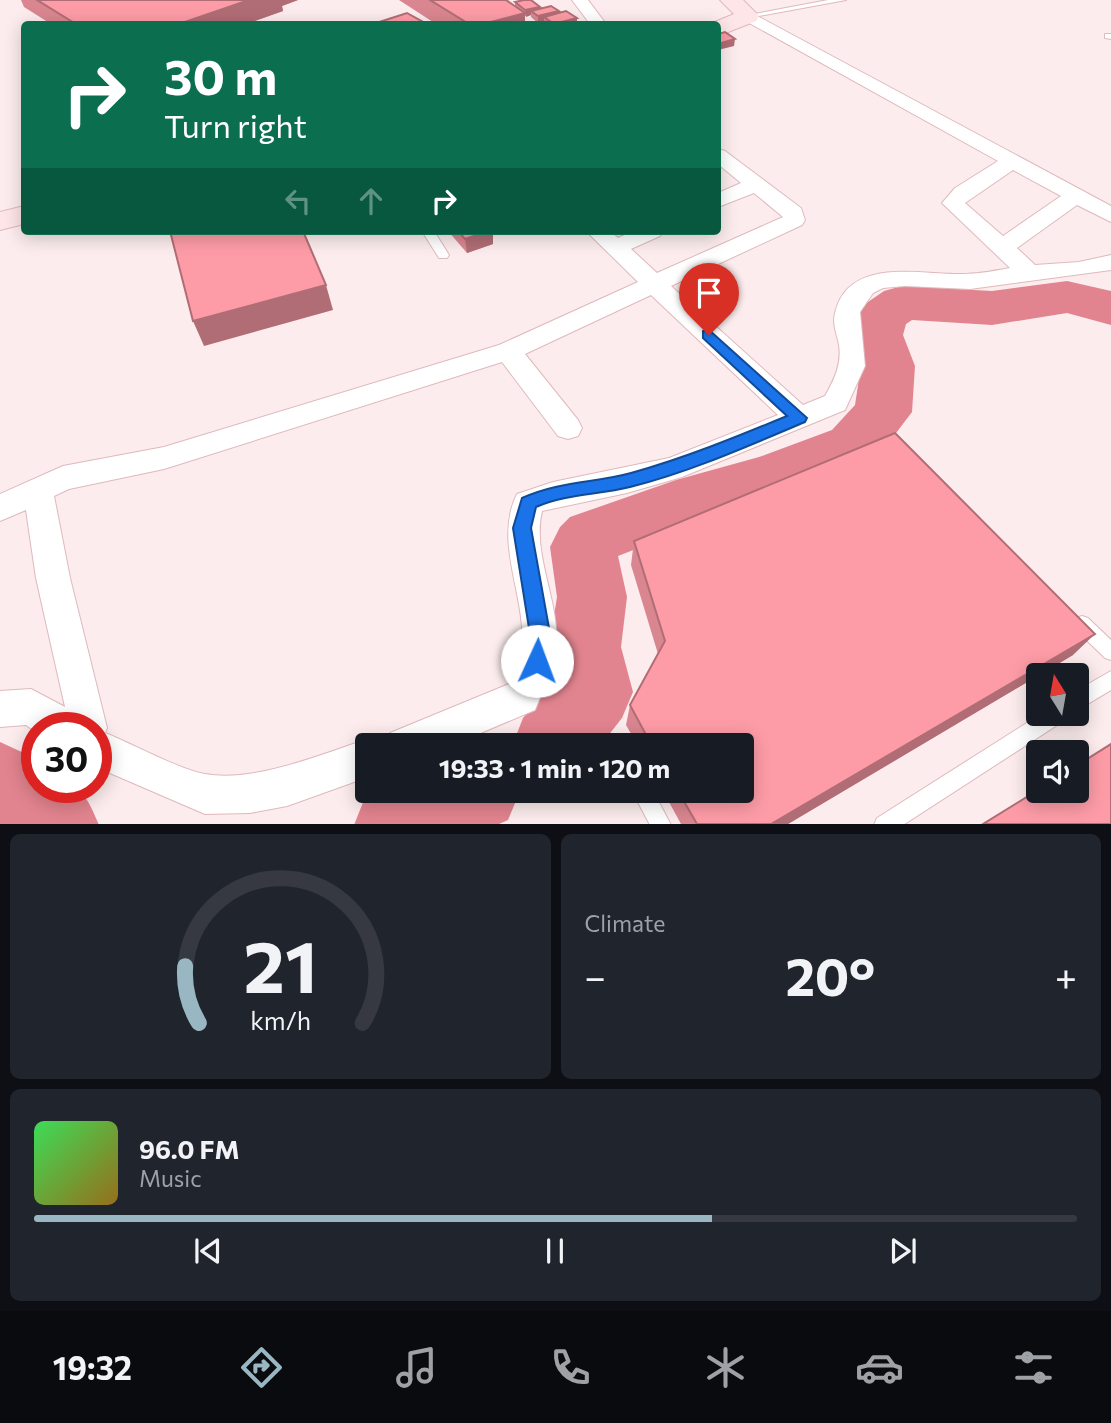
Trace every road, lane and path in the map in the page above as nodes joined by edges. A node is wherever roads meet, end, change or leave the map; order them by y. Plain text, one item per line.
1 (580, 0) edge
2 (731, 0) edge
3 (842, 0) edge
4 (748, 16) junction
5 (596, 21) edge
6 (721, 28) edge
7 (738, 142) dead end
8 (721, 151) edge
9 (721, 155) edge
10 (1013, 162) junction
11 (756, 184) junction
12 (1076, 196) junction
13 (721, 200) edge
14 (1111, 215) edge
15 (21, 216) edge
16 (0, 221) edge
17 (430, 235) edge
18 (629, 235) edge
19 (606, 239) edge
20 (1002, 248) junction
21 (443, 255) dead end
22 (1111, 262) edge
23 (1029, 272) junction
24 (654, 285) junction
25 (508, 351) junction
26 (799, 418) junction
27 (568, 428) dead end
28 (38, 490) junction
29 (0, 508) edge
30 (1072, 614) edge
31 (1111, 652) edge
32 (1111, 680) edge
33 (1089, 694) edge
34 (0, 709) edge
35 (38, 712) edge
36 (84, 712) edge
37 (1039, 726) edge
38 (435, 733) edge
39 (112, 755) edge
40 (355, 762) edge
41 (649, 803) edge
42 (661, 824) edge
43 (884, 824) edge

1 - 5 street
2 - 4 street
3 - 4 lane
4 - 6 street
4 - 10 street
7 - 8 street
9 - 11 street
10 - 12 street
10 - 20 street
11 - 13 street
11 - 24 street
12 - 14 street
12 - 20 street
15 - 16 street
17 - 21 lane
18 - 19 street
19 - 24 street
20 - 23 street
22 - 23 street
23 - 26 street
24 - 25 street
24 - 26 street
25 - 27 street
25 - 28 street
26 - 38 street
28 - 29 street
28 - 36 street
30 - 31 lane
32 - 33 lane
34 - 35 street
37 - 43 lane
39 - 40 street
41 - 42 lane

